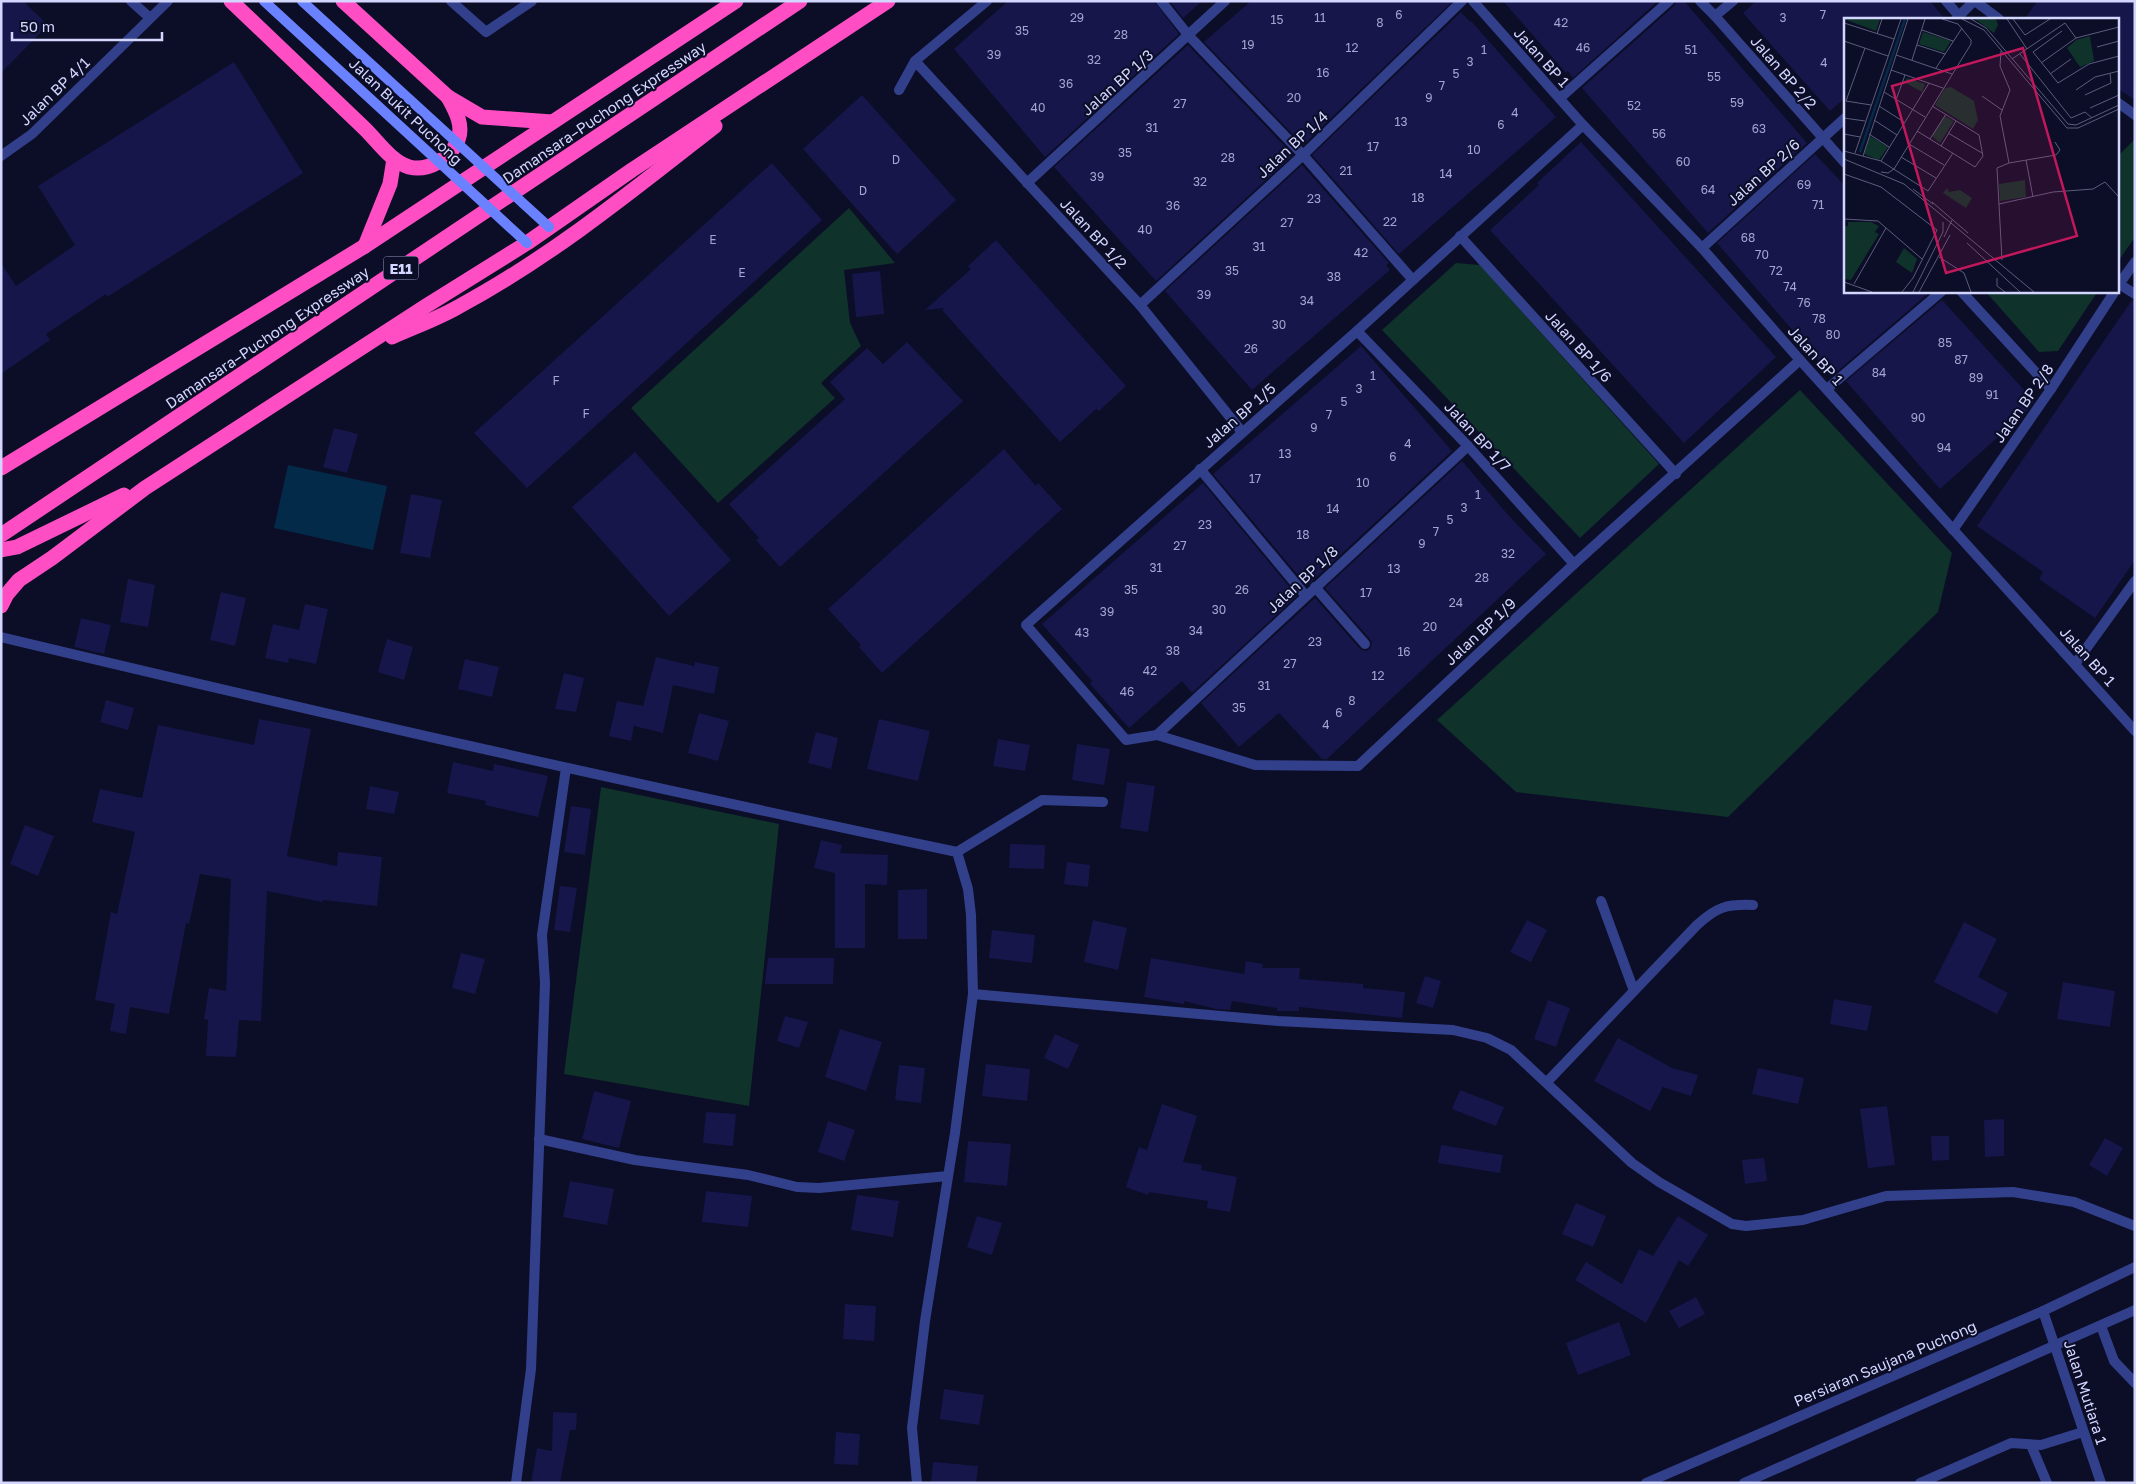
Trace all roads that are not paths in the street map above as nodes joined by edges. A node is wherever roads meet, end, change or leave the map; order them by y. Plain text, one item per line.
1 (131, 1) edge
2 (168, 1) edge
3 (231, 1) edge
4 (264, 1) edge
5 (302, 1) edge
6 (342, 1) edge
7 (451, 1) edge
8 (532, 1) edge
9 (736, 1) edge
10 (800, 1) edge
11 (987, 1) edge
12 (1161, 1) edge
13 (1225, 1) edge
14 (1462, 1) edge
15 (1473, 1) edge
16 (1669, 1) edge
17 (1700, 1) edge
18 (1733, 1) edge
19 (1946, 1) edge
20 (1974, 1) edge
21 (887, 2) edge
22 (1715, 16) junction
23 (1958, 17) edge
24 (150, 18) junction
25 (1998, 18) edge
26 (1189, 36) junction
27 (802, 57) junction
28 (915, 61) junction
29 (899, 90) dead end
30 (448, 97) junction
31 (1560, 98) junction
32 (2118, 103) edge
33 (2135, 114) edge
34 (1844, 119) edge
35 (552, 122) junction
36 (1583, 125) junction
37 (1822, 138) junction
38 (1303, 155) junction
39 (1, 156) edge
40 (394, 159) junction
41 (1844, 162) edge
42 (1027, 183) junction
43 (549, 227) junction
44 (1460, 236) junction
45 (527, 244) junction
46 (365, 246) junction
47 (1702, 248) junction
48 (2135, 262) edge
49 (1412, 279) junction
50 (2118, 286) edge
51 (2118, 287) edge
52 (1941, 292) edge
53 (1963, 292) edge
54 (2114, 292) edge
55 (2135, 294) edge
56 (1140, 304) junction
57 (1357, 330) junction
58 (354, 354) junction
59 (1800, 360) junction
60 (1827, 389) junction
61 (2051, 389) junction
62 (1242, 432) junction
63 (1468, 446) junction
64 (1, 468) edge
65 (1200, 469) junction
66 (1676, 474) junction
67 (145, 488) junction
68 (1952, 530) junction
69 (1, 535) edge
70 (1, 550) edge
71 (1574, 564) junction
72 (2135, 580) edge
73 (1315, 587) junction
74 (1306, 596) junction
75 (1, 606) edge
76 (1, 637) edge
77 (1365, 644) dead end
78 (2075, 664) junction
79 (2135, 731) edge
80 (1157, 736) junction
81 (1126, 740) joint
82 (566, 768) junction
83 (1103, 802) dead end
84 (957, 852) junction
85 (1601, 901) dead end
86 (1753, 905) dead end
87 (1634, 991) junction
88 (973, 994) junction
89 (1547, 1082) junction
90 (539, 1139) junction
91 (948, 1176) junction
92 (2135, 1226) edge
93 (2135, 1267) edge
94 (2135, 1310) edge
95 (2043, 1311) junction
96 (2101, 1326) junction
97 (2054, 1346) junction
98 (2135, 1383) edge
99 (2083, 1432) junction
100 (2031, 1445) junction
101 (516, 1483) edge
102 (917, 1483) edge
103 (1646, 1483) edge
104 (1744, 1483) edge
105 (1920, 1483) edge
106 (2048, 1483) edge
107 (2101, 1483) edge

1 - 24 street
2 - 24 street, Jalan BP 4/1
3 - 40 highway
4 - 45 main road, Jalan Bukit Puchong, bridge
5 - 43 main road, Jalan Bukit Puchong, bridge
6 - 30 highway
7 - 8 street
9 - 35 highway, Damansara–Puchong Expressway / E11
10 - 69 highway, Damansara–Puchong Expressway / E11
11 - 28 street
12 - 26 street
13 - 26 street, Jalan BP 1/3
14 - 38 street, Jalan BP 1/4
15 - 31 street, Jalan BP 1
16 - 31 street
17 - 22 street, Jalan BP 2/2
18 - 22 street
19 - 23 street
20 - 23 street
20 - 25 street
21 - 27 highway
22 - 37 street, Jalan BP 2/2
24 - 39 street, Jalan BP 4/1
26 - 38 street
26 - 42 street, Jalan BP 1/3
27 - 43 highway
27 - 58 highway
28 - 29 street
28 - 42 street, Jalan BP 1/2
30 - 35 highway
30 - 40 highway
31 - 36 street, Jalan BP 1
32 - 33 street
34 - 37 street, Jalan BP 2/6
35 - 46 highway, Damansara–Puchong Expressway / E11
36 - 44 street, Jalan BP 1/5
36 - 47 street, Jalan BP 1
37 - 41 street, Jalan BP 2/2
37 - 47 street, Jalan BP 2/6
38 - 49 street
38 - 56 street, Jalan BP 1/4
40 - 46 highway
42 - 56 street, Jalan BP 1/2
43 - 45 highway
44 - 49 street, Jalan BP 1/5
44 - 66 street, Jalan BP 1/6
45 - 58 highway
46 - 64 highway, Damansara–Puchong Expressway / E11
47 - 59 street, Jalan BP 1
48 - 50 street, Jalan BP 2/8
49 - 57 street, Jalan BP 1/5
51 - 55 street
52 - 60 street
53 - 61 street
54 - 61 street, Jalan BP 2/8
56 - 62 street, Jalan BP 1/2
57 - 62 street, Jalan BP 1/5
57 - 63 street, Jalan BP 1/7
58 - 67 highway
59 - 60 street, Jalan BP 1
59 - 66 street, Jalan BP 1/9
60 - 68 street, Jalan BP 1
61 - 68 street, Jalan BP 2/8
62 - 65 street, Jalan BP 1/5
63 - 71 street, Jalan BP 1/7
63 - 73 street, Jalan BP 1/8
65 - 74 street
65 - 81 street, Jalan BP 1/5
66 - 71 street, Jalan BP 1/9
67 - 70 highway
67 - 75 highway
68 - 78 street, Jalan BP 1
71 - 80 street, Jalan BP 1/9
72 - 78 street
73 - 74 street, Jalan BP 1/8
73 - 77 street
74 - 80 street, Jalan BP 1/8
76 - 82 street
78 - 79 street, Jalan BP 1
80 - 81 street, Jalan BP 1/9
82 - 84 street
82 - 90 street
83 - 84 street
84 - 88 street
85 - 87 street
86 - 87 street
87 - 89 street
88 - 89 street
88 - 91 street
89 - 92 street
90 - 91 street
90 - 101 street
91 - 102 street
93 - 95 street, Persiaran Saujana Puchong
94 - 96 street
95 - 97 street, Jalan Mutiara 1
95 - 103 street, Persiaran Saujana Puchong
96 - 97 street
96 - 98 street
97 - 99 street, Jalan Mutiara 1
97 - 104 street
99 - 100 street
99 - 107 street, Jalan Mutiara 1
100 - 105 street
100 - 106 street

